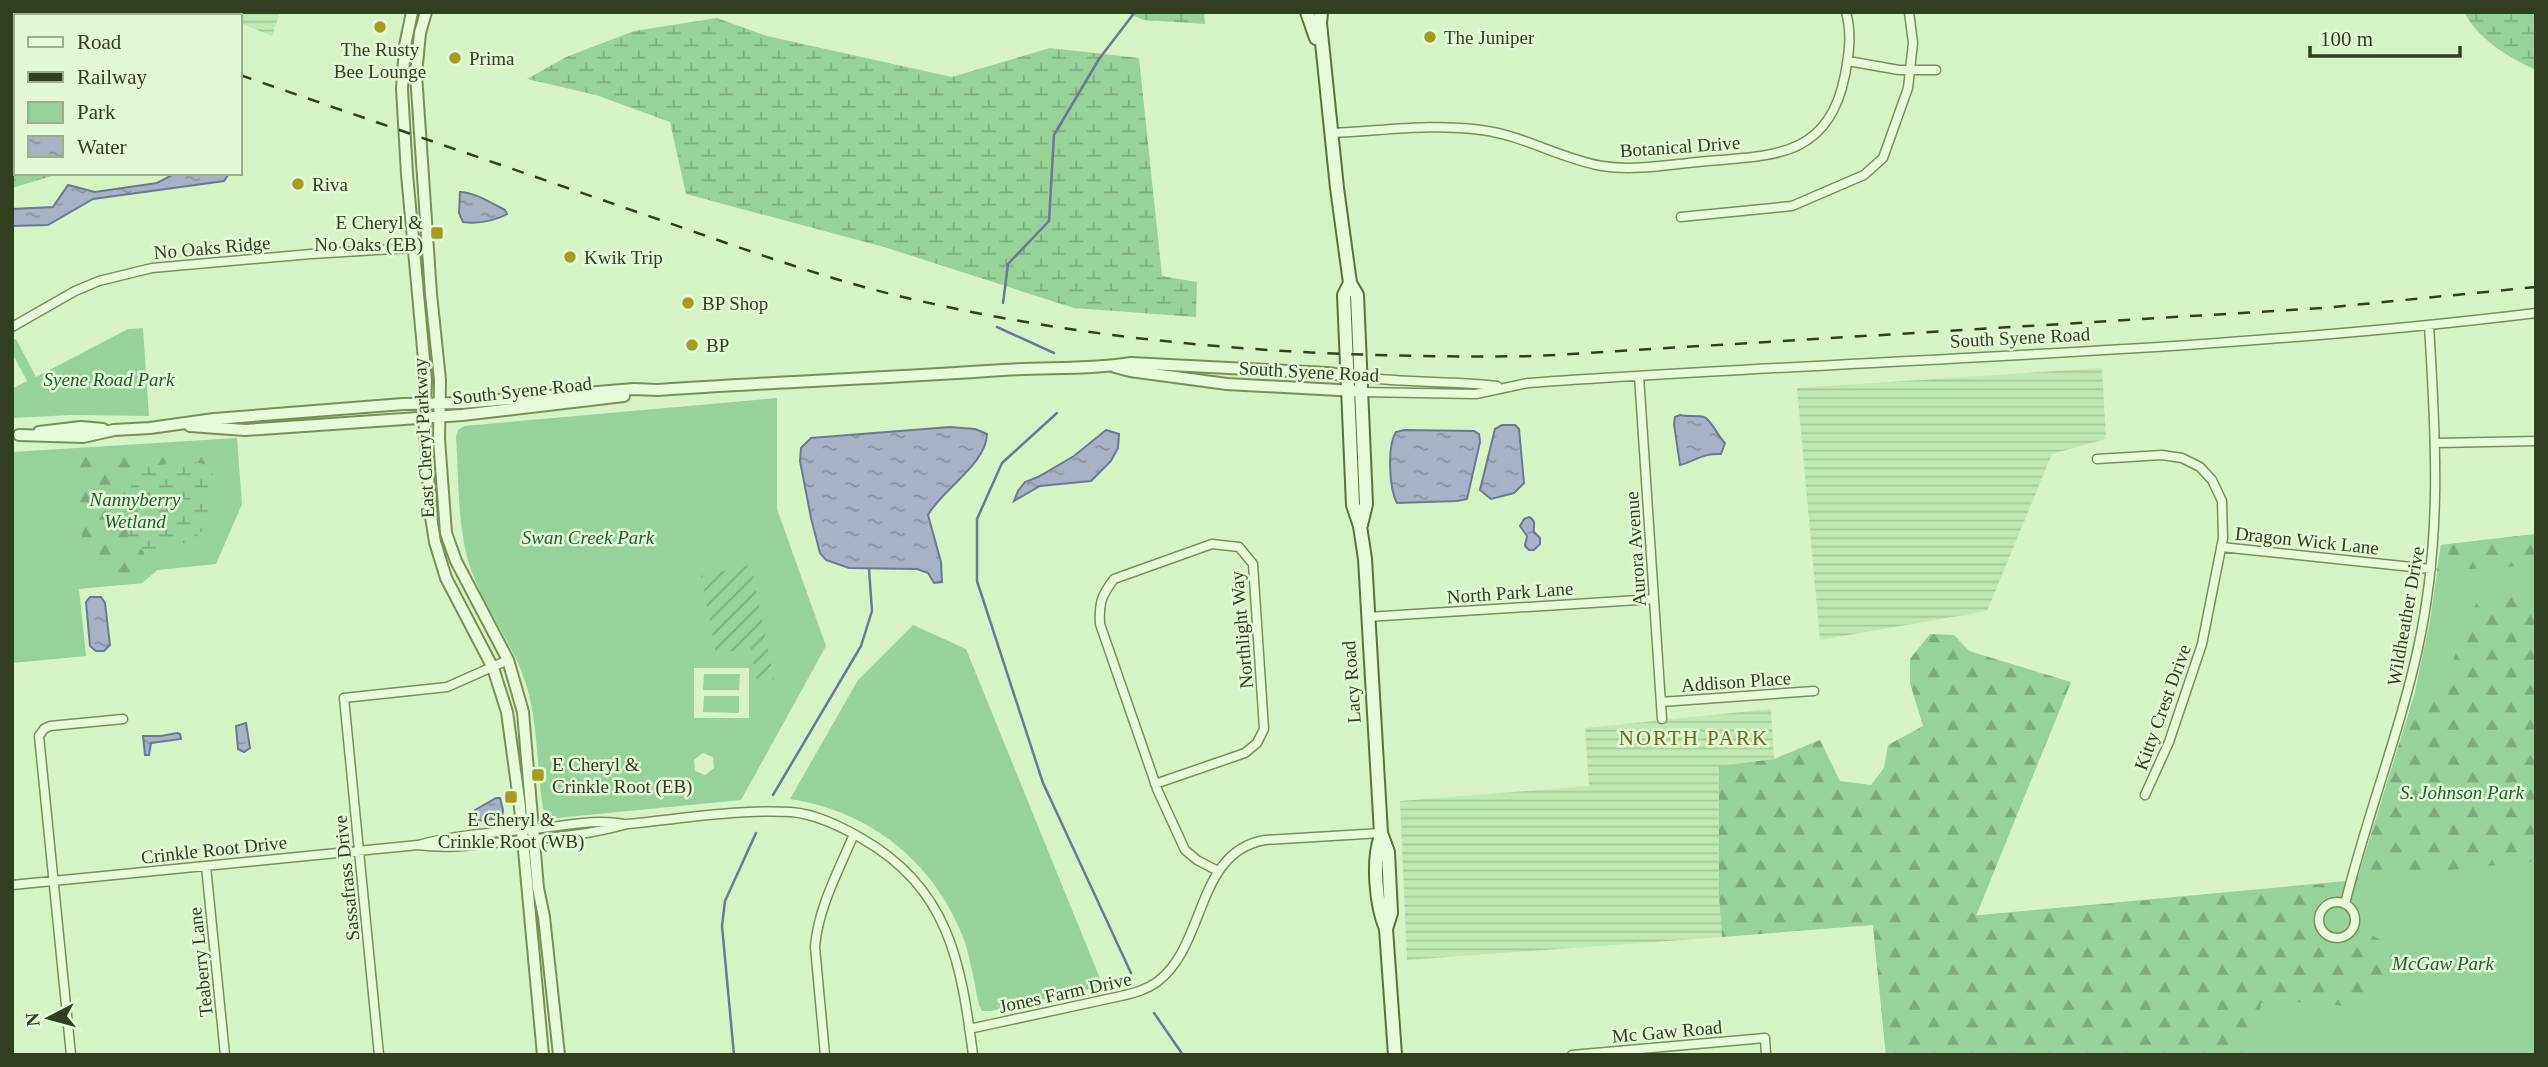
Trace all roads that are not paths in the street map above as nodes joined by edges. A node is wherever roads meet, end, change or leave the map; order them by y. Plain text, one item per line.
1 (412, 12) edge
2 (426, 12) edge
3 (1307, 12) edge
4 (1321, 12) edge
5 (1846, 12) edge
6 (1909, 12) edge
7 (1323, 58) junction
8 (1848, 61) junction
9 (1936, 70) dead end
10 (1910, 71) junction
11 (1332, 133) junction
12 (1681, 217) dead end
13 (428, 247) junction
14 (414, 248) junction
15 (2536, 313) edge
16 (2429, 325) junction
17 (12, 327) edge
18 (1113, 366) junction
19 (1639, 376) junction
20 (1354, 377) junction
21 (1505, 387) junction
22 (658, 390) junction
23 (1354, 391) junction
24 (439, 403) junction
25 (425, 404) junction
26 (438, 416) junction
27 (424, 417) junction
28 (181, 425) junction
29 (16, 435) edge
30 (2536, 441) edge
31 (2437, 443) junction
32 (2096, 459) dead end
33 (2221, 547) junction
34 (2431, 569) junction
35 (1654, 599) junction
36 (1367, 617) junction
37 (508, 660) junction
38 (493, 668) junction
39 (1814, 691) dead end
40 (1661, 702) junction
41 (123, 719) dead end
42 (1662, 719) dead end
43 (1155, 784) junction
44 (2145, 795) dead end
45 (534, 834) junction
46 (854, 834) junction
47 (1381, 834) junction
48 (522, 835) junction
49 (359, 851) junction
50 (206, 866) junction
51 (1218, 871) junction
52 (53, 881) junction
53 (12, 885) edge
54 (2345, 904) junction
55 (969, 1029) junction
56 (71, 1055) edge
57 (225, 1055) edge
58 (379, 1055) edge
59 (543, 1055) edge
60 (559, 1055) edge
61 (825, 1055) edge
62 (973, 1055) edge
63 (1395, 1055) edge
64 (1572, 1055) edge
65 (1766, 1055) edge

1 - 14 street, East Cheryl Parkway
2 - 13 street, East Cheryl Parkway
3 - 7 main road, Lacy Road
4 - 7 main road, Lacy Road
5 - 8 street, Botanical Drive
6 - 10 street
7 - 11 main road, Lacy Road
8 - 10 street
8 - 11 street, Botanical Drive
9 - 10 street
10 - 12 street
11 - 20 main road, Lacy Road
13 - 14 street, No Oaks Ridge
13 - 24 street, East Cheryl Parkway
14 - 17 street, No Oaks Ridge
14 - 25 street, East Cheryl Parkway
15 - 16 street, South Syene Road
16 - 19 street, South Syene Road
16 - 31 street, Wildheather Drive
18 - 20 street, South Syene Road
18 - 22 street, South Syene Road
18 - 23 street, South Syene Road
19 - 21 street, South Syene Road
19 - 35 street, Aurora Avenue
20 - 21 street, South Syene Road
20 - 23 main road, Lacy Road
21 - 23 street, South Syene Road
22 - 24 street, South Syene Road
22 - 26 street, South Syene Road
23 - 36 main road, Lacy Road
24 - 25 street, South Syene Road
24 - 26 street, East Cheryl Parkway
25 - 27 street, East Cheryl Parkway
25 - 28 street, South Syene Road
26 - 27 street, South Syene Road
26 - 37 street, East Cheryl Parkway
27 - 28 street, South Syene Road
27 - 38 street, East Cheryl Parkway
28 - 29 street, South Syene Road
30 - 31 street
31 - 34 street, Wildheather Drive
32 - 33 street, Kitty Crest Drive
33 - 34 street, Dragon Wick Lane
33 - 44 street, Kitty Crest Drive
34 - 54 street, Wildheather Drive
35 - 36 street, North Park Lane
35 - 40 street, Aurora Avenue
36 - 47 main road, Lacy Road
37 - 38 street
37 - 45 street, East Cheryl Parkway
38 - 48 street, East Cheryl Parkway
38 - 49 street, Sassafrass Drive
39 - 40 street, Addison Place
40 - 42 street, Aurora Avenue
41 - 52 street
43 - 43 street, Northlight Way
43 - 51 street, Northlight Way
45 - 46 street, Crinkle Root Drive
45 - 48 street, Crinkle Root Drive
45 - 60 street, East Cheryl Parkway
46 - 55 street, Crinkle Root Drive
46 - 61 street
47 - 51 street, Jones Farm Drive
47 - 63 main road, Lacy Road
48 - 49 street, Crinkle Root Drive
48 - 59 street, East Cheryl Parkway
49 - 50 street, Crinkle Root Drive
49 - 58 street, Sassafrass Drive
50 - 52 street, Crinkle Root Drive
50 - 57 street, Teaberry Lane
51 - 55 street, Jones Farm Drive
52 - 53 street, Crinkle Root Drive
52 - 56 street
54 - 54 street, Wildheather Drive
55 - 62 street, Crinkle Root Drive
64 - 65 street, Mc Gaw Road

